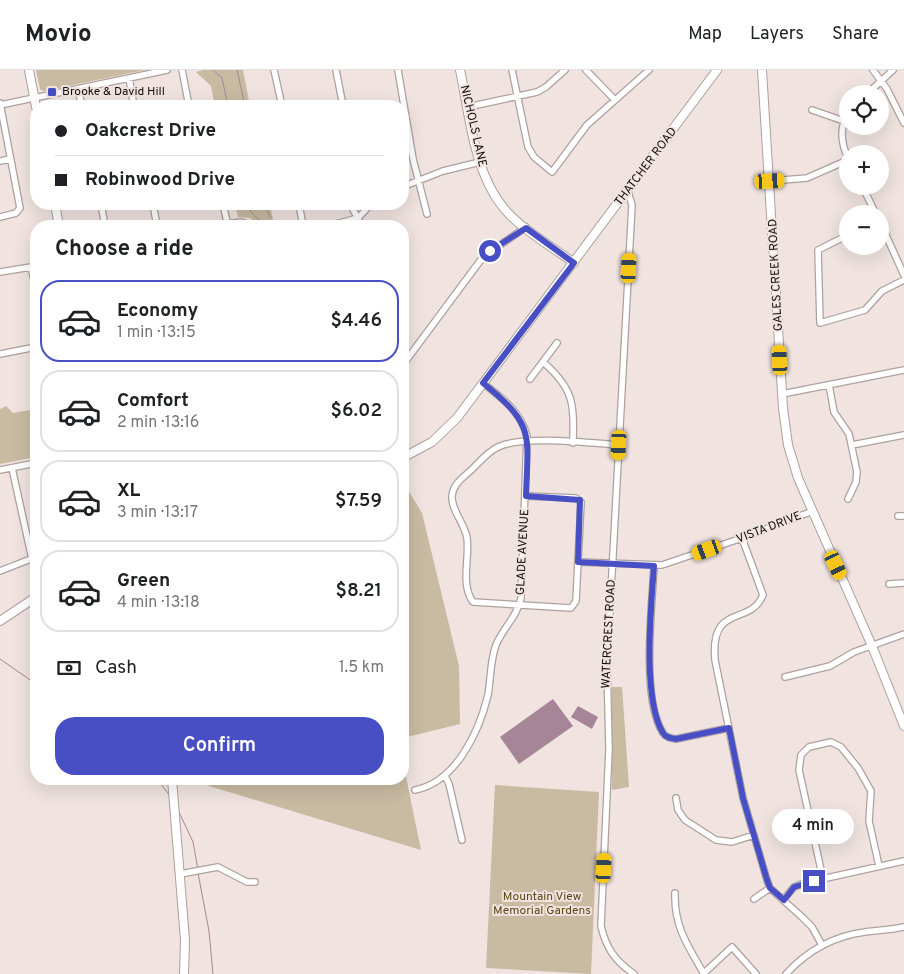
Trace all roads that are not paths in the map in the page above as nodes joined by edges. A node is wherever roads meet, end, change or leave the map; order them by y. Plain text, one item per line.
1 (29, 70) edge
2 (34, 70) edge
3 (167, 70) edge
4 (182, 70) edge
5 (274, 70) edge
6 (336, 70) edge
7 (398, 70) edge
8 (460, 70) edge
9 (512, 70) edge
10 (565, 70) edge
11 (586, 70) edge
12 (649, 70) edge
13 (717, 70) edge
14 (762, 70) edge
15 (873, 70) edge
16 (893, 70) edge
17 (129, 78) junction
18 (882, 81) junction
19 (877, 85) edge
20 (78, 89) junction
21 (37, 97) junction
22 (518, 97) junction
23 (614, 99) junction
24 (37, 100) edge
25 (38, 100) edge
26 (81, 100) edge
27 (133, 100) edge
28 (188, 100) edge
29 (281, 100) edge
30 (342, 100) edge
31 (404, 100) edge
32 (0, 104) edge
33 (468, 107) junction
34 (812, 110) dead end
35 (839, 119) edge
36 (904, 123) edge
37 (409, 129) edge
38 (10, 159) junction
39 (0, 161) edge
40 (480, 162) junction
41 (839, 163) edge
42 (770, 181) junction
43 (419, 182) junction
44 (409, 186) edge
45 (628, 192) junction
46 (353, 210) edge
47 (365, 210) edge
48 (427, 214) dead end
49 (0, 217) edge
50 (358, 218) junction
51 (350, 220) edge
52 (526, 228) junction
53 (839, 240) edge
54 (889, 242) edge
55 (574, 263) junction
56 (30, 267) edge
57 (0, 272) edge
58 (904, 275) edge
59 (904, 280) edge
60 (557, 343) dead end
61 (30, 348) edge
62 (0, 354) edge
63 (409, 357) edge
64 (543, 362) junction
65 (904, 370) edge
66 (530, 379) dead end
67 (483, 383) junction
68 (829, 385) junction
69 (782, 394) junction
70 (904, 434) edge
71 (528, 442) junction
72 (573, 442) junction
73 (619, 445) junction
74 (852, 445) junction
75 (409, 455) edge
76 (30, 464) edge
77 (12, 468) junction
78 (0, 470) edge
79 (526, 496) junction
80 (848, 499) dead end
81 (813, 510) junction
82 (742, 538) junction
83 (30, 542) edge
84 (30, 560) edge
85 (578, 562) junction
86 (613, 565) junction
87 (654, 566) junction
88 (0, 571) edge
89 (904, 583) edge
90 (889, 584) dead end
91 (30, 601) edge
92 (520, 606) junction
93 (0, 621) edge
94 (904, 634) edge
95 (872, 646) junction
96 (785, 676) dead end
97 (904, 726) edge
98 (729, 728) junction
99 (445, 776) junction
100 (173, 785) edge
101 (415, 790) dead end
102 (676, 798) dead end
103 (754, 835) junction
104 (462, 840) dead end
105 (904, 861) edge
106 (879, 866) junction
107 (180, 874) junction
108 (823, 879) junction
109 (255, 882) dead end
110 (770, 888) junction
111 (675, 893) dead end
112 (754, 899) dead end
113 (784, 900) junction
114 (904, 927) edge
115 (822, 945) junction
116 (184, 974) edge
117 (634, 974) edge
118 (704, 974) edge
119 (756, 974) edge
120 (786, 974) edge

1 - 21 street
2 - 21 street
3 - 17 street
4 - 28 street
5 - 29 street
6 - 30 street
7 - 31 street
8 - 33 street, NICHOLS LANE
9 - 22 street
10 - 22 street
11 - 23 street
12 - 23 street
13 - 45 street, THATCHER ROAD
14 - 42 street, GALES CREEK ROAD
15 - 18 street
16 - 18 street
17 - 20 street
17 - 27 street
18 - 19 street
18 - 36 street
20 - 21 street
20 - 26 street
21 - 24 street
21 - 25 street
21 - 32 street
22 - 23 street
22 - 33 street
32 - 38 street
33 - 40 street, NICHOLS LANE
34 - 35 street
37 - 43 street
38 - 39 street
38 - 49 street
40 - 43 street
40 - 52 street, NICHOLS LANE
41 - 42 street
42 - 69 street, GALES CREEK ROAD
43 - 44 street
43 - 48 street
45 - 55 street, THATCHER ROAD
45 - 73 street, WATERCREST ROAD
46 - 50 street
47 - 50 street
50 - 51 street
52 - 55 street, NICHOLS LANE
52 - 63 street
53 - 59 street
54 - 58 street
55 - 67 street, THATCHER ROAD
56 - 57 street
60 - 64 street
61 - 62 street
64 - 66 street
64 - 72 street
65 - 68 street
67 - 71 street, GLADE AVENUE
67 - 75 street, THATCHER ROAD
68 - 69 street
68 - 74 street
69 - 81 street, GALES CREEK ROAD
70 - 74 street
71 - 72 street
71 - 79 street, GLADE AVENUE
71 - 92 street
72 - 73 street
73 - 86 street, WATERCREST ROAD
74 - 80 street
76 - 77 street
77 - 78 street
77 - 83 street
79 - 85 street
79 - 92 street, GLADE AVENUE
81 - 82 street, VISTA DRIVE
81 - 95 street, GALES CREEK ROAD
82 - 87 street, VISTA DRIVE
82 - 98 street
84 - 88 street
85 - 86 street, VISTA DRIVE
85 - 92 street
86 - 87 street, VISTA DRIVE
86 - 117 street, WATERCREST ROAD
87 - 98 street
89 - 90 street
91 - 93 street
92 - 99 street, GLADE AVENUE
94 - 95 street
95 - 96 street
95 - 97 street, GALES CREEK ROAD
98 - 103 street
99 - 101 street, GLADE AVENUE
99 - 104 street
100 - 107 street
102 - 103 street
103 - 110 street
105 - 106 street
106 - 108 street
106 - 108 street
107 - 109 street
107 - 116 street
108 - 113 street
110 - 112 street
110 - 113 street
111 - 118 street
113 - 115 street
114 - 115 street
115 - 120 street
118 - 119 street

